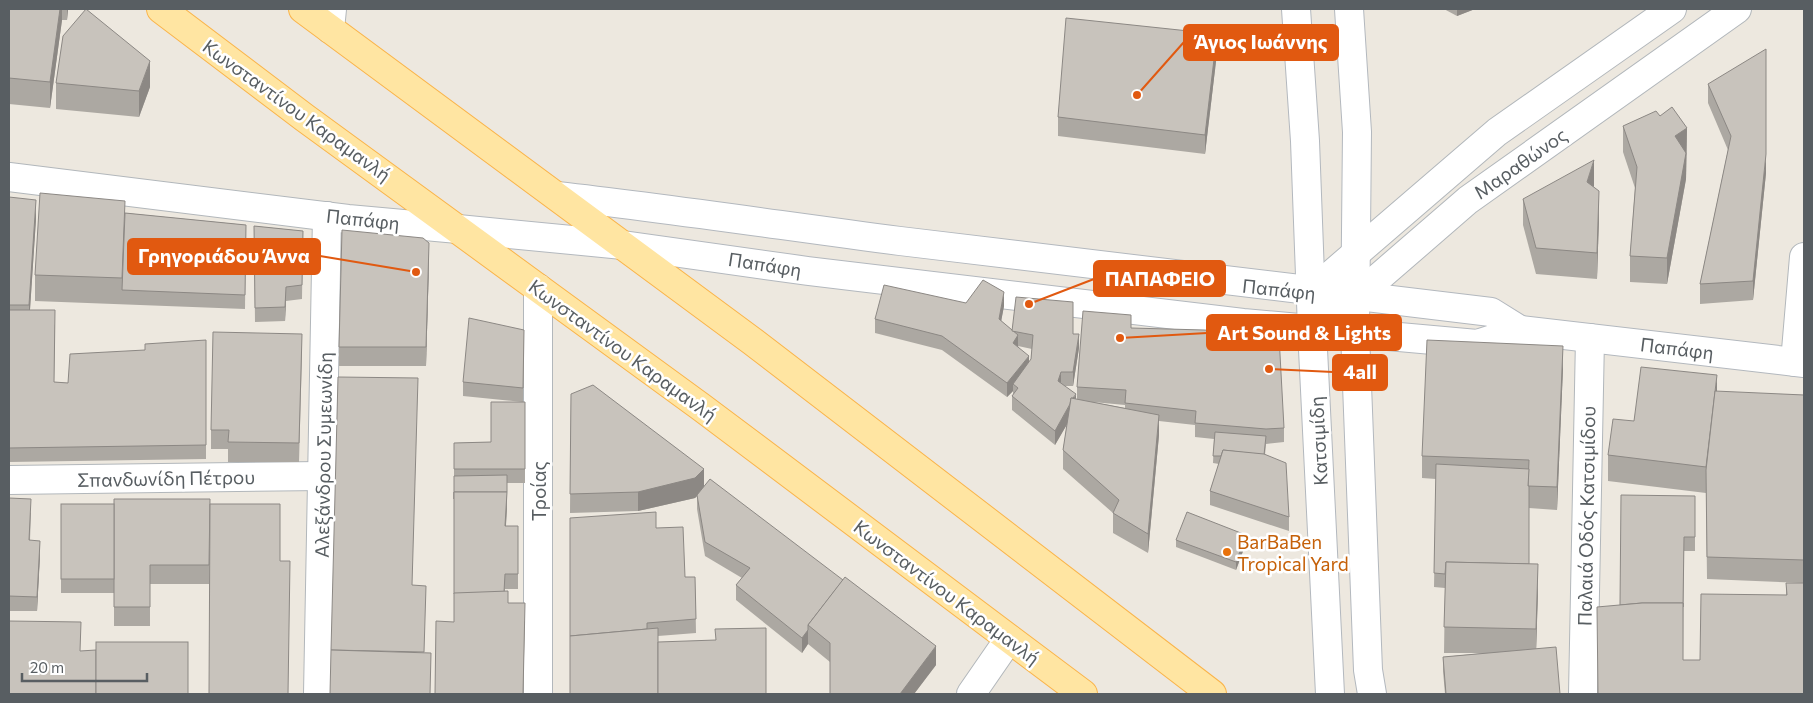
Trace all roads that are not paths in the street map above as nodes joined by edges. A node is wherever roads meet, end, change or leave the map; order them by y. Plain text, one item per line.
1 (161, 9) edge
2 (302, 9) edge
3 (1296, 9) edge
4 (1349, 9) edge
5 (1672, 9) edge
6 (1737, 9) edge
7 (331, 19) edge
8 (9, 177) edge
9 (557, 196) junction
10 (327, 216) junction
11 (458, 229) junction
12 (623, 245) junction
13 (1356, 253) junction
14 (1804, 257) edge
15 (538, 288) junction
16 (1311, 292) junction
17 (1356, 297) junction
18 (1312, 329) junction
19 (1520, 330) junction
20 (1356, 333) junction
21 (1590, 338) junction
22 (1800, 362) edge
23 (322, 476) junction
24 (9, 480) edge
25 (1009, 639) junction
26 (318, 694) edge
27 (538, 694) edge
28 (971, 694) edge
29 (1083, 694) edge
30 (1212, 694) edge
31 (1330, 694) edge
32 (1372, 694) edge
33 (1582, 694) edge

1 - 11 main road, Κωνσταντίνου Καραμανλή
2 - 7 main road
3 - 16 main road, Κατσιμίδη
4 - 13 main road
5 - 13 main road, Μαραθώνος
6 - 17 main road, Μαραθώνος
7 - 9 main road
8 - 10 main road, Παπάφη
9 - 12 main road
9 - 16 main road, Παπάφη
10 - 11 main road, Παπάφη
10 - 23 main road, Αλεξάνδρου Συμεωνίδη
11 - 12 main road, Παπάφη
11 - 15 main road, Κωνσταντίνου Καραμανλή
12 - 18 main road, Παπάφη
12 - 30 main road
13 - 16 main road, Μαραθώνος
13 - 17 main road
14 - 22 main road
15 - 25 main road, Κωνσταντίνου Καραμανλή
15 - 27 main road, Τροίας
16 - 17 main road, Παπάφη
16 - 18 main road, Κατσιμίδη
17 - 18 main road, Μαραθώνος
17 - 19 main road, Παπάφη
17 - 20 main road
18 - 20 main road, Παπάφη
18 - 31 main road, Κατσιμίδη
19 - 20 main road, Παπάφη
19 - 21 main road, Παπάφη
20 - 32 main road
21 - 22 main road, Παπάφη
21 - 33 main road, Παλαιά Οδός Κατσιμίδου
23 - 24 main road, Σπανδωνίδη Πέτρου
23 - 26 main road, Αλεξάνδρου Συμεωνίδη
25 - 28 main road
25 - 29 main road, Κωνσταντίνου Καραμανλή

